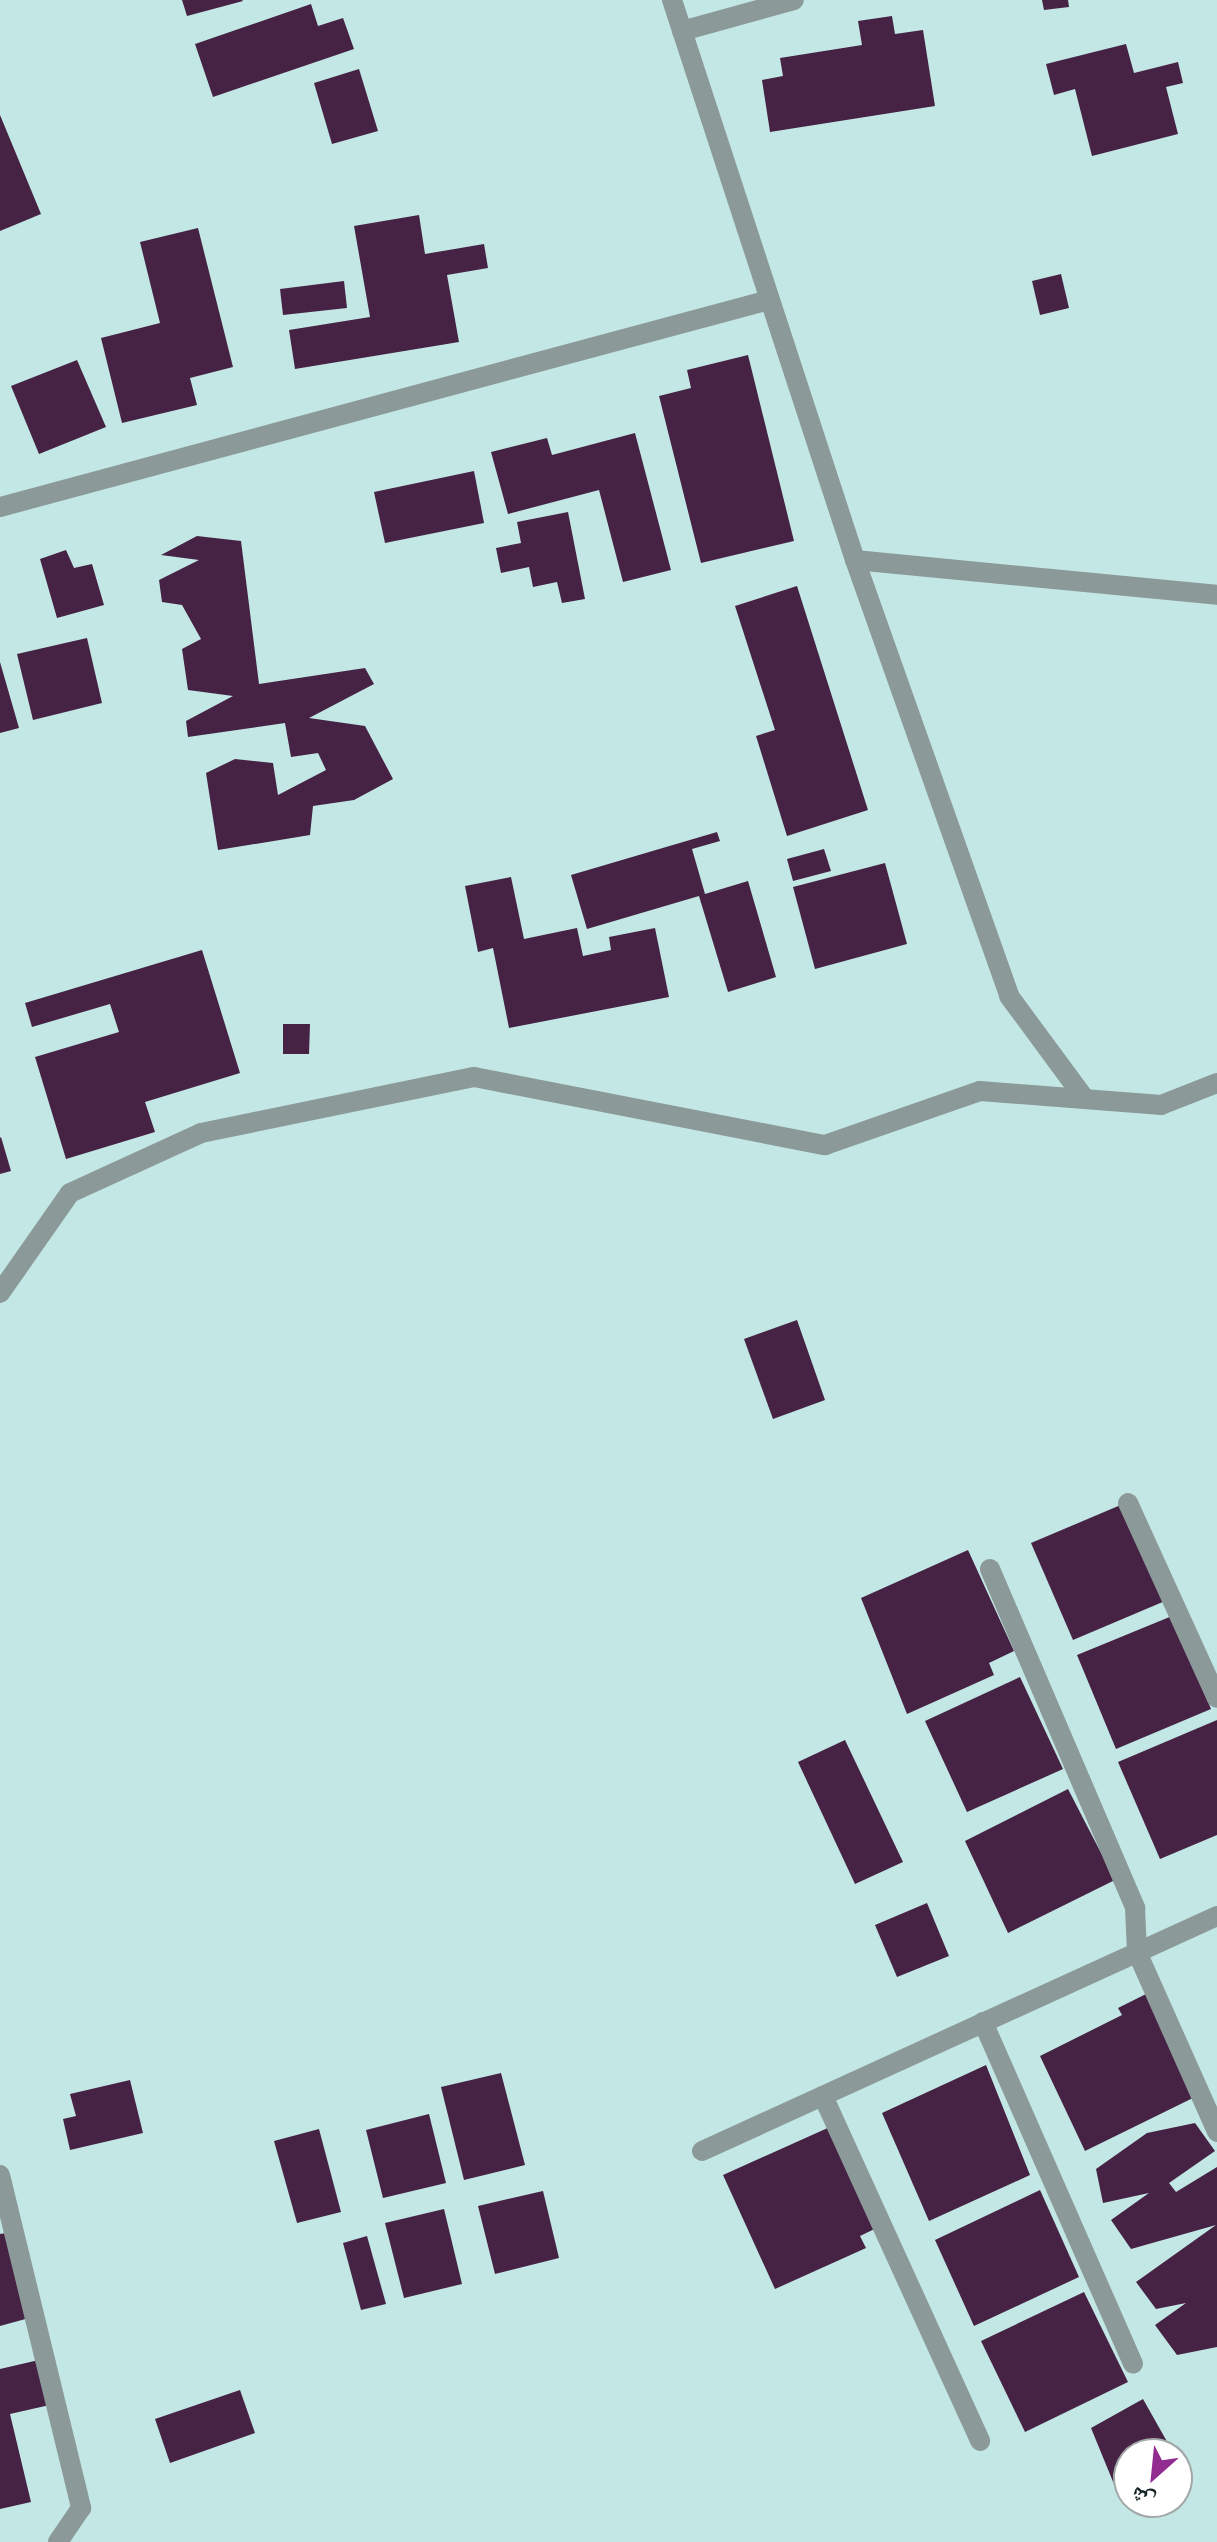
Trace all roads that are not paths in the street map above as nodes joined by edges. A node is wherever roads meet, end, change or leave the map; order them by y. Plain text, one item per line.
1 (672, 0) edge
2 (794, 0) edge
3 (682, 31) junction
4 (769, 300) junction
5 (0, 507) edge
6 (855, 560) junction
7 (1217, 595) edge
8 (1217, 1083) edge
9 (1085, 1099) junction
10 (0, 1293) edge
11 (1128, 1503) dead end
12 (990, 1569) dead end
13 (1217, 1698) edge
14 (1217, 1916) edge
15 (1137, 1952) junction
16 (983, 2022) junction
17 (823, 2096) junction
18 (1217, 2132) edge
19 (702, 2151) dead end
20 (0, 2175) edge
21 (1133, 2364) dead end
22 (980, 2441) dead end
23 (58, 2542) edge

1 - 3 street
2 - 3 street
3 - 4 street
4 - 5 street
4 - 6 street
6 - 7 street
6 - 9 street
8 - 9 street
9 - 10 street
11 - 13 street
12 - 15 street
14 - 15 street
15 - 16 street
15 - 18 street
16 - 17 street
16 - 21 street
17 - 19 street
17 - 22 street
20 - 23 street

